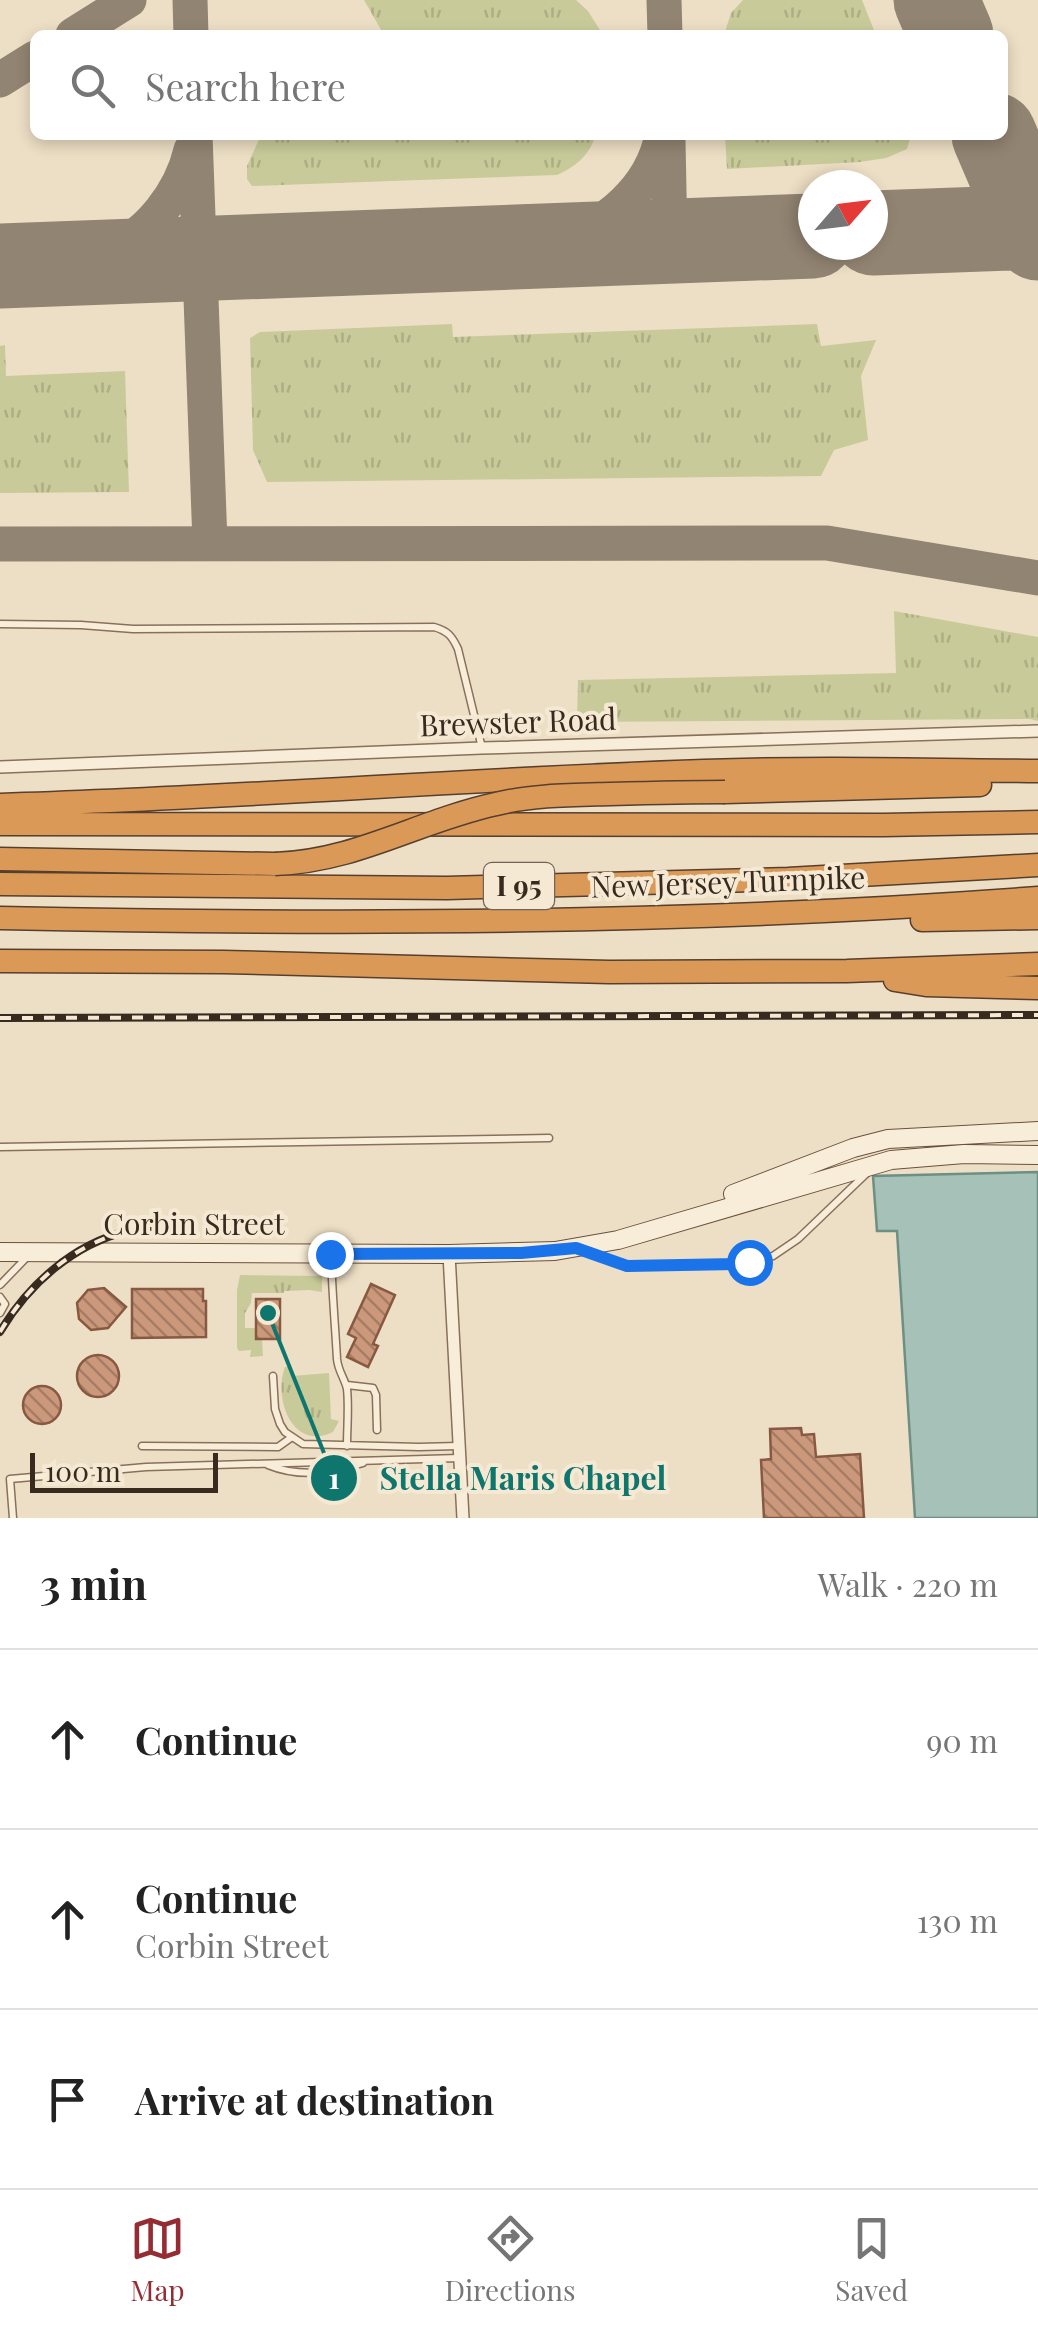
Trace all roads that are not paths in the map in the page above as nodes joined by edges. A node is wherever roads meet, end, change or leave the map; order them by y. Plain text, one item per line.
1 (0, 624) edge
2 (1038, 731) edge
3 (482, 748) junction
4 (0, 767) edge
5 (1038, 771) edge
6 (1038, 784) edge
7 (0, 806) edge
8 (1038, 822) edge
9 (0, 824) edge
10 (0, 859) edge
11 (1038, 865) edge
12 (0, 884) edge
13 (1038, 898) edge
14 (824, 910) junction
15 (0, 918) edge
16 (1038, 918) edge
17 (0, 960) edge
18 (1038, 964) edge
19 (847, 971) junction
20 (1038, 988) edge
21 (1038, 1131) edge
22 (549, 1138) dead end
23 (0, 1147) edge
24 (1038, 1155) edge
25 (876, 1164) junction
26 (684, 1220) junction
27 (576, 1248) junction
28 (31, 1252) junction
29 (2, 1254) edge
30 (330, 1254) junction
31 (449, 1254) junction
32 (0, 1285) edge
33 (0, 1296) edge
34 (0, 1313) edge
35 (273, 1376) dead end
36 (347, 1385) junction
37 (377, 1430) dead end
38 (292, 1437) junction
39 (142, 1446) dead end
40 (347, 1446) junction
41 (459, 1452) junction
42 (374, 1460) junction
43 (262, 1463) junction
44 (13, 1518) edge
45 (462, 1518) edge

1 - 3 lane
2 - 3 street, Brewster Road
3 - 4 street, Brewster Road
5 - 7 highway
6 - 10 highway, bridge
8 - 9 highway, New Jersey Turnpike / I 95
11 - 12 highway, New Jersey Turnpike / I 95
13 - 14 highway, New Jersey Turnpike / I 95
14 - 15 highway, New Jersey Turnpike / I 95
14 - 16 highway
17 - 19 highway
18 - 19 highway
19 - 20 highway
21 - 26 main road, Corbin Street
22 - 23 lane
24 - 25 main road, Corbin Street
25 - 26 main road, Corbin Street
25 - 27 lane
26 - 27 main road, Corbin Street
27 - 31 main road, Corbin Street
28 - 29 main road, Corbin Street
28 - 30 main road, Corbin Street
28 - 32 lane
30 - 31 main road, Corbin Street
30 - 36 lane
31 - 41 street
33 - 34 lane
35 - 38 lane
36 - 37 lane
36 - 40 lane
38 - 39 lane
38 - 40 lane
40 - 41 lane
41 - 42 lane
41 - 45 street
42 - 43 lane
42 - 43 lane
43 - 44 lane

